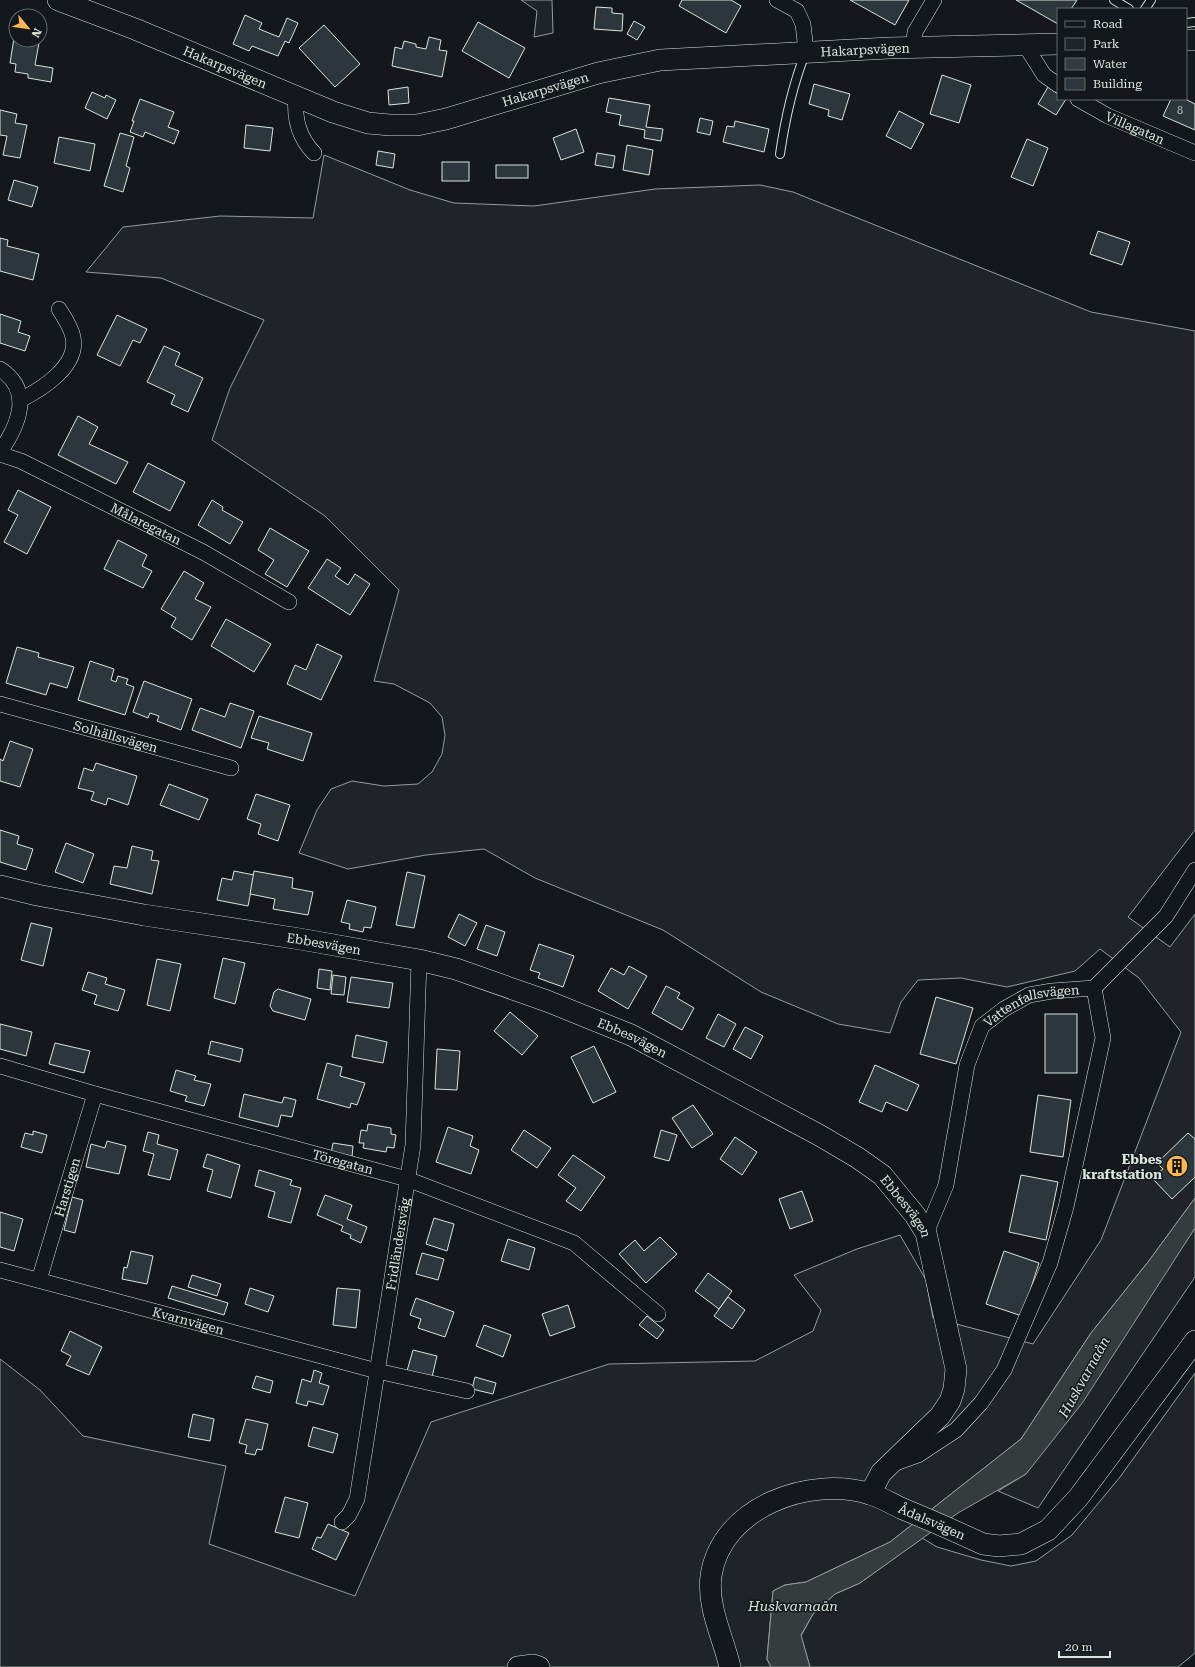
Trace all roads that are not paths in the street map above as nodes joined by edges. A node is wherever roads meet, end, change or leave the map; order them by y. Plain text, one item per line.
1 (58, 0) edge
2 (777, 0) edge
3 (934, 0) edge
4 (1114, 0) edge
5 (1127, 8) edge
6 (1057, 44) edge
7 (1025, 45) junction
8 (913, 48) junction
9 (806, 52) junction
10 (1057, 84) edge
11 (296, 96) junction
12 (1080, 100) edge
13 (314, 152) dead end
14 (1195, 153) edge
15 (780, 154) dead end
16 (59, 309) dead end
17 (0, 368) edge
18 (20, 400) junction
19 (0, 453) edge
20 (289, 602) dead end
21 (0, 704) edge
22 (231, 768) dead end
23 (1195, 870) edge
24 (0, 886) edge
25 (419, 960) junction
26 (1094, 988) junction
27 (0, 1066) edge
28 (95, 1094) junction
29 (407, 1179) junction
30 (926, 1233) junction
31 (0, 1270) edge
32 (39, 1280) junction
33 (658, 1314) dead end
34 (1195, 1341) edge
35 (377, 1371) junction
36 (467, 1391) dead end
37 (889, 1465) junction
38 (878, 1498) junction
39 (342, 1522) dead end
40 (518, 1667) edge
41 (539, 1667) edge
42 (730, 1667) edge

1 - 11 street, Hakarpsvägen
2 - 9 street
3 - 8 street
4 - 5 lane
6 - 7 street, Hakarpsvägen
7 - 8 street, Hakarpsvägen
7 - 10 street
8 - 9 street, Hakarpsvägen
9 - 11 street, Hakarpsvägen
9 - 15 lane
11 - 13 street
12 - 14 street, Villagatan
16 - 18 street
17 - 18 street
18 - 19 street
19 - 20 street, Målaregatan
21 - 22 street, Solhällsvägen
23 - 26 street, Vattenfallsvägen
24 - 25 street, Ebbesvägen
25 - 29 street, Fridländersväg
25 - 30 street, Ebbesvägen
26 - 30 street, Vattenfallsvägen
26 - 37 street
27 - 28 street, Töregatan
28 - 29 street, Töregatan
28 - 32 street, Harstigen
29 - 33 street, Töregatan
29 - 35 street, Fridländersväg
30 - 37 street, Ebbesvägen
31 - 32 street, Kvarnvägen
32 - 35 street, Kvarnvägen
34 - 38 street, Ådalsvägen
35 - 36 street, Kvarnvägen
35 - 39 street, Fridländersväg
37 - 38 street, Ebbesvägen
38 - 42 street, Ådalsvägen
40 - 41 street

